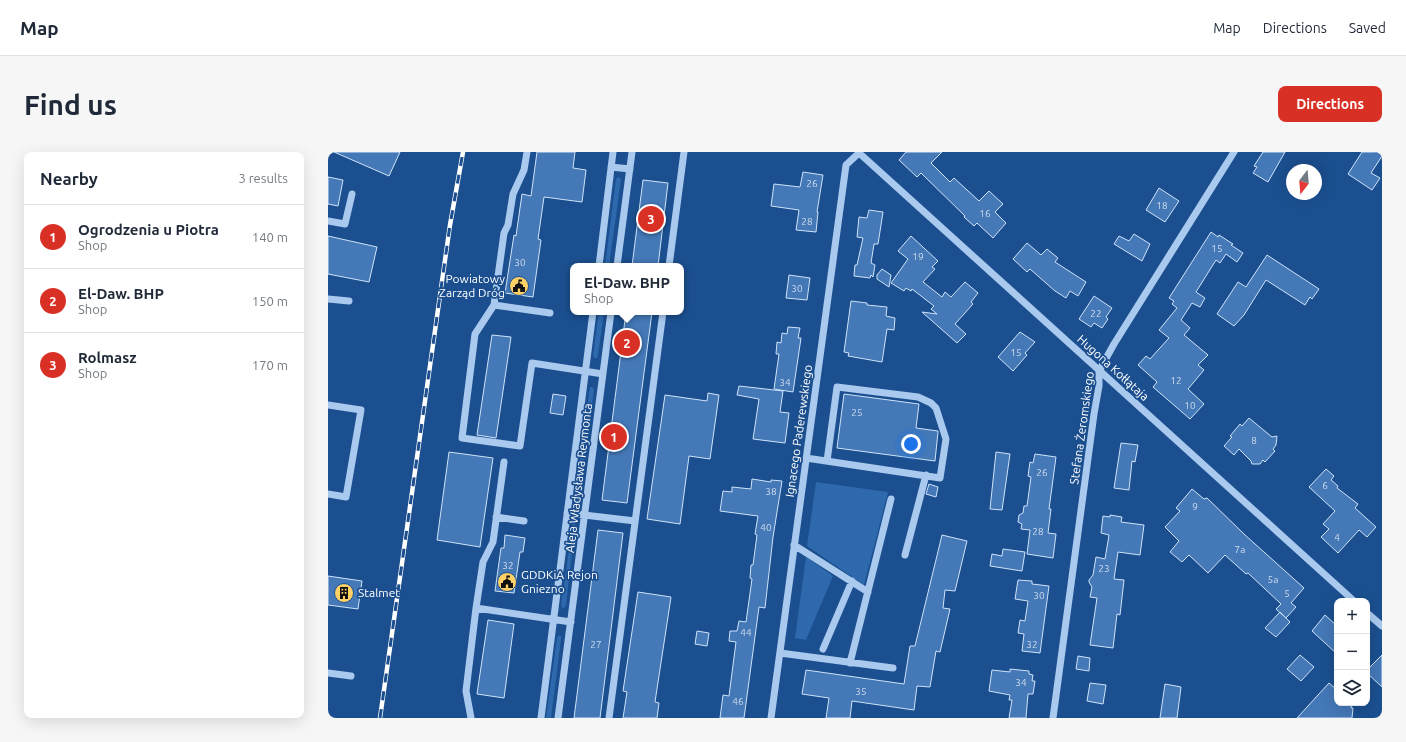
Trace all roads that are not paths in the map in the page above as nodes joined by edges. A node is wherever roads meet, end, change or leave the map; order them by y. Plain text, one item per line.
1 (527, 152) edge
2 (613, 152) edge
3 (632, 152) edge
4 (684, 152) edge
5 (859, 152) edge
6 (1234, 152) edge
7 (611, 167) junction
8 (630, 169) junction
9 (352, 194) dead end
10 (328, 221) edge
11 (599, 263) edge
12 (617, 263) edge
13 (669, 263) edge
14 (328, 299) edge
15 (349, 301) dead end
16 (494, 305) junction
17 (550, 313) dead end
18 (593, 315) edge
19 (611, 315) edge
20 (662, 315) edge
21 (585, 371) junction
22 (1099, 371) junction
23 (603, 374) junction
24 (328, 405) edge
25 (806, 458) junction
26 (504, 462) dead end
27 (827, 462) junction
28 (926, 475) junction
29 (328, 494) edge
30 (891, 499) dead end
31 (567, 512) junction
32 (585, 515) junction
33 (496, 517) junction
34 (524, 521) dead end
35 (635, 522) junction
36 (794, 545) junction
37 (905, 555) dead end
38 (852, 581) junction
39 (868, 592) junction
40 (1351, 598) edge
41 (476, 608) junction
42 (1370, 616) edge
43 (553, 620) junction
44 (571, 622) junction
45 (1382, 626) edge
46 (823, 649) dead end
47 (780, 653) junction
48 (850, 663) junction
49 (893, 668) dead end
50 (328, 673) edge
51 (351, 676) dead end
52 (470, 718) edge
53 (541, 718) edge
54 (558, 718) edge
55 (609, 718) edge
56 (771, 718) edge
57 (1053, 718) edge

1 - 16 street
2 - 7 street
3 - 8 street
4 - 13 street
5 - 22 street, Hugona Kołłątaja
5 - 25 street, Ignacego Paderewskiego
6 - 22 street, Stefana Żeromskiego
7 - 8 street
7 - 11 street
8 - 12 street
9 - 10 street
14 - 15 street
16 - 17 street
16 - 21 street
18 - 21 street, Aleja Władysława Reymonta
19 - 23 street, Aleja Władysława Reymonta
20 - 35 street
21 - 23 street
21 - 31 street, Aleja Władysława Reymonta
22 - 40 street, Hugona Kołłątaja
22 - 57 street, Stefana Żeromskiego
23 - 32 street, Aleja Władysława Reymonta
24 - 29 street
25 - 27 street
25 - 36 street, Ignacego Paderewskiego
26 - 33 street
27 - 28 street
27 - 28 street
28 - 37 street
30 - 39 street
31 - 32 street
31 - 43 street, Aleja Władysława Reymonta
32 - 35 street
32 - 44 street, Aleja Władysława Reymonta
33 - 34 street
33 - 41 street
35 - 55 street
36 - 38 street
36 - 47 street, Ignacego Paderewskiego
38 - 39 street
38 - 46 street
39 - 48 street
41 - 43 street
41 - 52 street
42 - 45 street
43 - 44 street
43 - 53 street, Aleja Władysława Reymonta
44 - 54 street, Aleja Władysława Reymonta
47 - 48 street
47 - 56 street, Ignacego Paderewskiego
48 - 49 street
50 - 51 street

